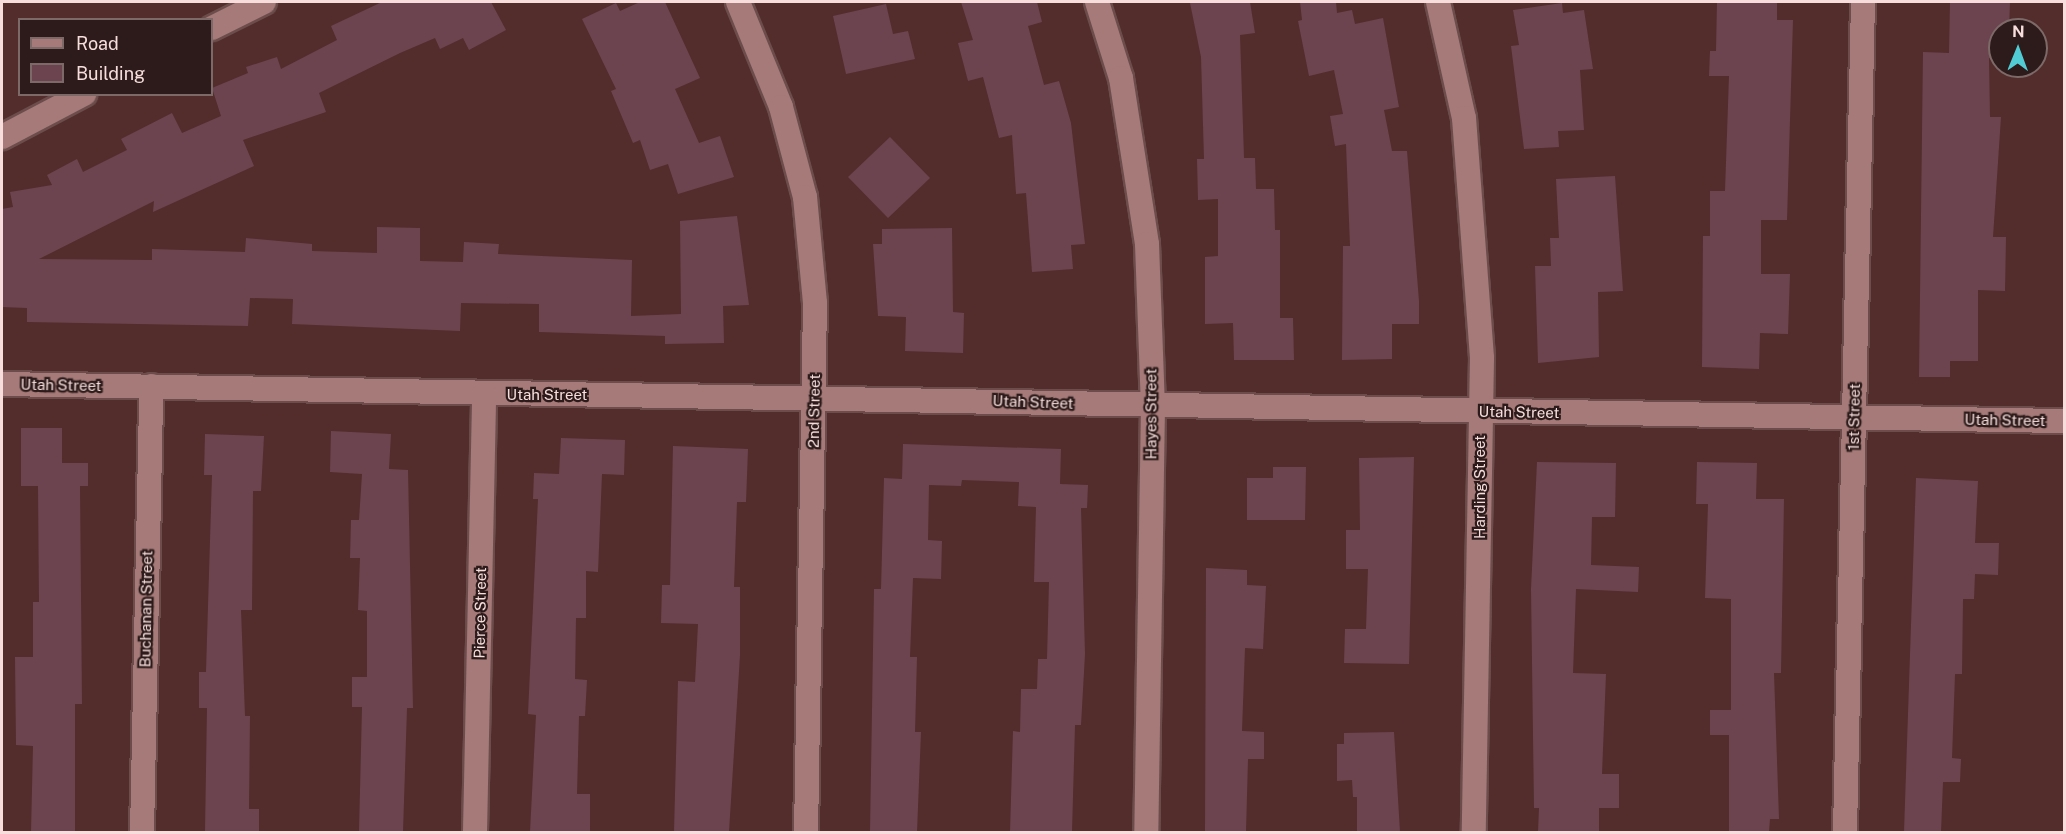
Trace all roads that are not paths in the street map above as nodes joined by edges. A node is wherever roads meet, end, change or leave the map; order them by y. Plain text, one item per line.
1 (264, 2) edge
2 (738, 2) edge
3 (1097, 2) edge
4 (1438, 2) edge
5 (1863, 2) edge
6 (213, 28) edge
7 (80, 96) edge
8 (2, 137) edge
9 (2, 384) edge
10 (151, 386) junction
11 (484, 394) junction
12 (815, 395) junction
13 (1153, 406) junction
14 (1480, 412) junction
15 (1853, 417) junction
16 (2064, 421) edge
17 (142, 832) edge
18 (475, 832) edge
19 (806, 832) edge
20 (1146, 832) edge
21 (1474, 832) edge
22 (1845, 832) edge

1 - 6 street
2 - 12 street, 2nd Street
3 - 13 street, Hayes Street
4 - 14 street, Harding Street
5 - 15 street, 1st Street
7 - 8 street
9 - 10 street, Utah Street
10 - 11 street, Utah Street
10 - 17 street, Buchanan Street
11 - 12 street, Utah Street
11 - 18 street, Pierce Street
12 - 13 street, Utah Street
12 - 19 street, 2nd Street
13 - 14 street, Utah Street
13 - 20 street, Hayes Street
14 - 15 street, Utah Street
14 - 21 street, Harding Street
15 - 16 street, Utah Street
15 - 22 street, 1st Street

